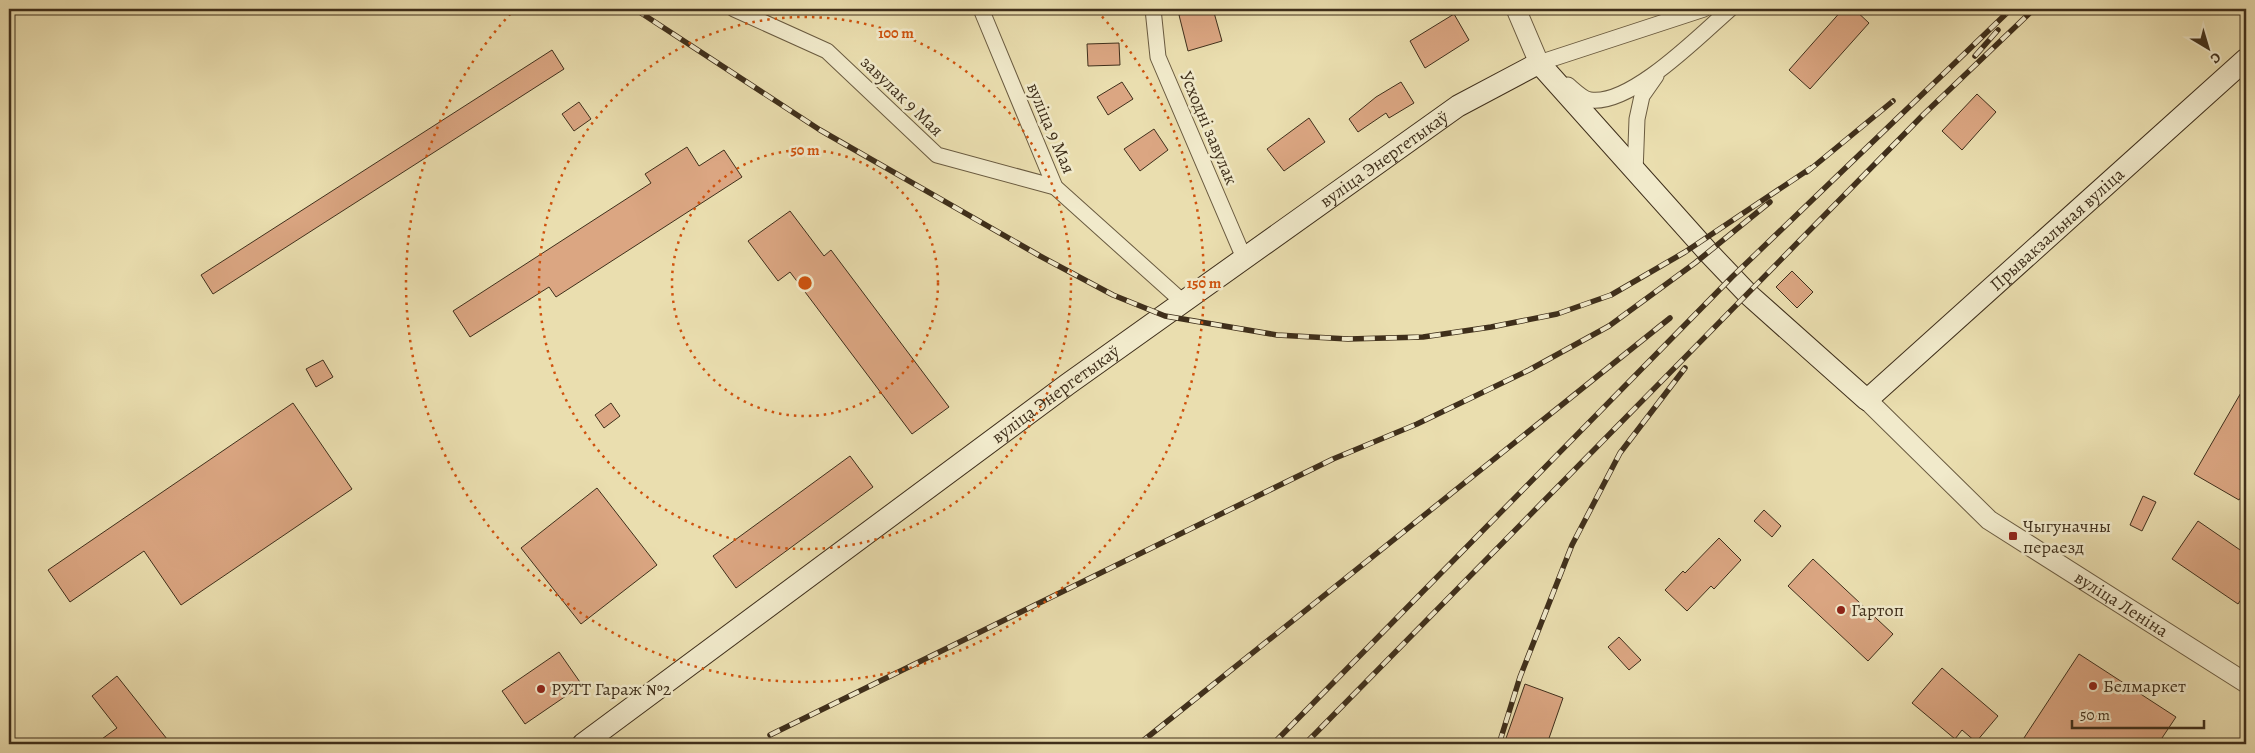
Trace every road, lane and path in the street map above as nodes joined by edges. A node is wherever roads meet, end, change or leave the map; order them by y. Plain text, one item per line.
1 (734, 9) edge
2 (981, 9) edge
3 (1152, 9) edge
4 (1516, 9) edge
5 (1704, 9) edge
6 (1730, 9) edge
7 (2246, 59) edge
8 (1539, 63) junction
9 (1662, 68) junction
10 (1635, 172) junction
11 (1055, 187) junction
12 (1244, 258) junction
13 (1183, 302) junction
14 (1867, 400) junction
15 (2246, 683) edge
16 (583, 744) edge

1 - 11 street, завулак 9 Мая
2 - 11 street, вуліца 9 Мая
3 - 12 street, Усходні завулак
4 - 8 street
5 - 8 street
6 - 9 street
7 - 14 main road, Прывакзальная вуліца
8 - 9 street
8 - 10 main road
8 - 12 main road, вуліца Энергетыкаў
9 - 10 street
10 - 14 main road
11 - 13 street, вуліца 9 Мая
12 - 13 main road, вуліца Энергетыкаў
13 - 16 main road, вуліца Энергетыкаў
14 - 15 street, вуліца Леніна

